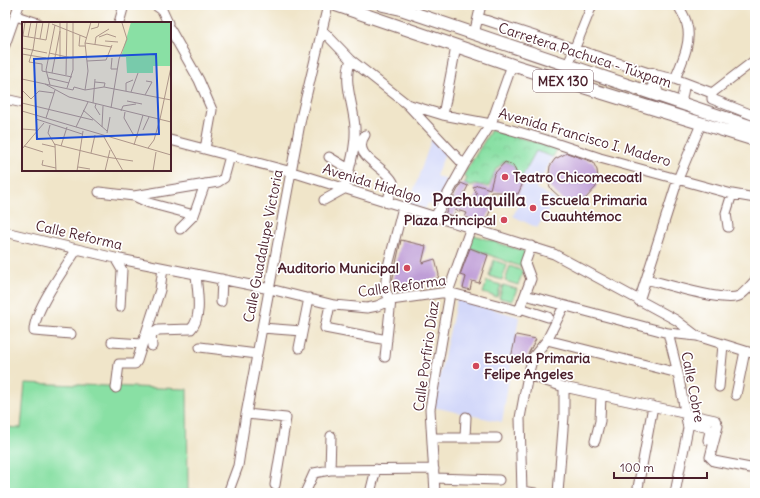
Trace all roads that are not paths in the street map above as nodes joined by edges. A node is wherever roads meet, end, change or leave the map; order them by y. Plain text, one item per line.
1 (19, 5) edge
2 (124, 5) edge
3 (155, 5) edge
4 (328, 5) edge
5 (336, 5) edge
6 (378, 5) edge
7 (383, 5) edge
8 (481, 5) edge
9 (592, 5) edge
10 (678, 5) edge
11 (401, 7) edge
12 (16, 16) junction
13 (479, 18) junction
14 (373, 19) junction
15 (35, 22) edge
16 (119, 22) edge
17 (168, 22) edge
18 (322, 30) junction
19 (474, 34) junction
20 (173, 42) edge
21 (5, 45) edge
22 (456, 47) junction
23 (575, 49) junction
24 (351, 60) junction
25 (755, 60) edge
26 (512, 65) junction
27 (568, 65) junction
28 (652, 74) junction
29 (675, 79) junction
30 (685, 83) junction
31 (712, 93) junction
32 (657, 95) junction
33 (5, 99) edge
34 (22, 103) edge
35 (681, 103) junction
36 (407, 104) junction
37 (444, 115) junction
38 (755, 116) edge
39 (491, 124) junction
40 (701, 124) junction
41 (755, 128) edge
42 (365, 135) dead end
43 (171, 140) edge
44 (755, 140) edge
45 (205, 149) junction
46 (230, 156) junction
47 (329, 157) dead end
48 (464, 165) junction
49 (349, 169) junction
50 (292, 172) junction
51 (678, 179) junction
52 (205, 184) junction
53 (344, 189) junction
54 (99, 192) dead end
55 (732, 194) junction
56 (134, 196) junction
57 (755, 198) edge
58 (324, 200) dead end
59 (387, 203) junction
60 (403, 207) junction
61 (194, 215) junction
62 (435, 217) junction
63 (471, 227) junction
64 (728, 227) dead end
65 (180, 229) dead end
66 (5, 232) edge
67 (531, 246) junction
68 (77, 249) junction
69 (115, 258) junction
70 (163, 268) junction
71 (196, 274) junction
72 (646, 278) junction
73 (222, 279) junction
74 (755, 281) edge
75 (270, 288) junction
76 (448, 292) junction
77 (525, 295) junction
78 (309, 298) junction
79 (392, 300) junction
80 (639, 301) junction
81 (221, 302) dead end
82 (330, 305) junction
83 (564, 306) junction
84 (120, 307) dead end
85 (520, 308) junction
86 (548, 317) dead end
87 (262, 328) junction
88 (302, 331) junction
89 (668, 333) junction
90 (71, 334) dead end
91 (697, 336) junction
92 (387, 340) junction
93 (547, 340) junction
94 (112, 342) dead end
95 (142, 344) junction
96 (723, 345) junction
97 (152, 346) dead end
98 (200, 347) dead end
99 (299, 348) dead end
100 (745, 351) junction
101 (257, 354) junction
102 (755, 354) edge
103 (385, 357) dead end
104 (678, 373) junction
105 (528, 375) junction
106 (564, 387) junction
107 (719, 387) dead end
108 (116, 388) dead end
109 (601, 395) junction
110 (736, 395) dead end
111 (653, 406) junction
112 (246, 414) junction
113 (466, 417) dead end
114 (686, 418) junction
115 (331, 436) dead end
116 (465, 437) junction
117 (433, 438) junction
118 (497, 438) dead end
119 (595, 441) dead end
120 (711, 462) junction
121 (376, 469) junction
122 (755, 469) edge
123 (330, 470) junction
124 (755, 473) edge
125 (434, 474) junction
126 (499, 480) dead end
127 (275, 485) dead end
128 (522, 492) edge
129 (228, 493) edge
130 (305, 493) edge
131 (370, 493) edge
132 (435, 493) edge
133 (535, 493) edge
134 (558, 493) edge
135 (637, 493) edge
136 (675, 493) edge

1 - 12 street
2 - 16 street
3 - 17 street
4 - 18 street, Calle Guadalupe Victoria
5 - 14 main road, MEX 130
6 - 14 main road
7 - 11 main road, Carretera Pachuca - Túxpam / MEX 130
8 - 13 street
9 - 23 street
10 - 29 street
11 - 19 main road, Carretera Pachuca - Túxpam / MEX 130
12 - 15 street
12 - 21 street
13 - 19 street
13 - 23 street
14 - 22 main road, MEX 130
18 - 24 street
18 - 50 street, Calle Guadalupe Victoria
19 - 27 main road, Carretera Pachuca - Túxpam / MEX 130
20 - 45 street
22 - 26 main road, MEX 130
22 - 37 street
23 - 27 street
23 - 28 street
24 - 36 street
24 - 49 street
25 - 31 street
26 - 39 street
26 - 40 main road, MEX 130
27 - 32 main road, Carretera Pachuca - Túxpam / MEX 130
28 - 29 street
28 - 32 main road
29 - 30 street
30 - 31 street
30 - 35 street
31 - 38 street
32 - 35 main road, Carretera Pachuca - Túxpam / MEX 130
33 - 34 street
35 - 41 main road, Carretera Pachuca - Túxpam / MEX 130
36 - 37 street, Avenida Francisco I. Madero
36 - 48 street
37 - 39 street, Avenida Francisco I. Madero
39 - 48 street
39 - 51 street, Avenida Francisco I. Madero
40 - 44 main road, MEX 130
40 - 51 street
42 - 59 street
43 - 45 street, Avenida Hidalgo
45 - 46 street, Avenida Hidalgo
46 - 50 street, Avenida Hidalgo
46 - 52 street
47 - 49 street
48 - 62 street
49 - 53 street
50 - 53 street, Avenida Hidalgo
50 - 75 street, Calle Guadalupe Victoria
51 - 55 street, Avenida Francisco I. Madero
51 - 72 street
52 - 56 street
52 - 61 street
53 - 58 street
53 - 59 street, Avenida Hidalgo
54 - 56 street
55 - 57 street, Avenida Francisco I. Madero
55 - 64 street
56 - 61 street
59 - 60 street, Avenida Hidalgo
60 - 62 street, Avenida Hidalgo
60 - 79 street
61 - 65 street
62 - 63 street, Avenida Hidalgo
63 - 67 street, Avenida Hidalgo
63 - 76 street, Calle Porfirio Díaz
66 - 68 street, Calle Reforma
67 - 77 street
67 - 80 street, Avenida Hidalgo
68 - 69 street, Calle Reforma
68 - 90 street
69 - 70 street, Calle Reforma
69 - 84 street
70 - 71 street, Calle Reforma
70 - 95 street
71 - 73 street, Calle Reforma
71 - 97 street
72 - 74 street
72 - 80 street
73 - 75 street, Calle Reforma
73 - 81 street
75 - 78 street, Calle Reforma
75 - 87 street, Calle Guadalupe Victoria
76 - 79 street, Calle Reforma
76 - 85 street, Calle Reforma
76 - 117 street, Calle Porfirio Díaz
77 - 83 street
77 - 85 street
78 - 82 street, Calle Reforma
78 - 88 street
79 - 82 street, Calle Reforma
79 - 92 street
80 - 91 street, Avenida Hidalgo
82 - 92 street
83 - 89 street
83 - 93 street
85 - 86 street
87 - 88 street
87 - 101 street, Calle Guadalupe Victoria
88 - 99 street
89 - 91 street
89 - 104 street, Calle Cobre
91 - 96 street, Avenida Hidalgo
92 - 103 street
93 - 104 street
93 - 105 street
94 - 95 street
95 - 108 street
96 - 100 street, Avenida Hidalgo
96 - 107 street
98 - 101 street
100 - 102 street, Avenida Hidalgo
100 - 110 street
101 - 112 street, Calle Guadalupe Victoria
104 - 114 street, Calle Cobre
105 - 106 street
105 - 128 street
106 - 109 street
106 - 134 street
109 - 111 street
109 - 119 street
111 - 114 street
111 - 135 street
112 - 127 street
112 - 129 street, Calle Guadalupe Victoria
113 - 116 street
114 - 120 street
114 - 136 street, Calle Cobre
115 - 123 street
116 - 117 street
116 - 118 street
117 - 125 street, Calle Porfirio Díaz
120 - 122 street
120 - 124 street
121 - 123 street
121 - 125 street
121 - 131 street
123 - 130 street
125 - 126 street
125 - 132 street, Calle Porfirio Díaz
128 - 133 street

